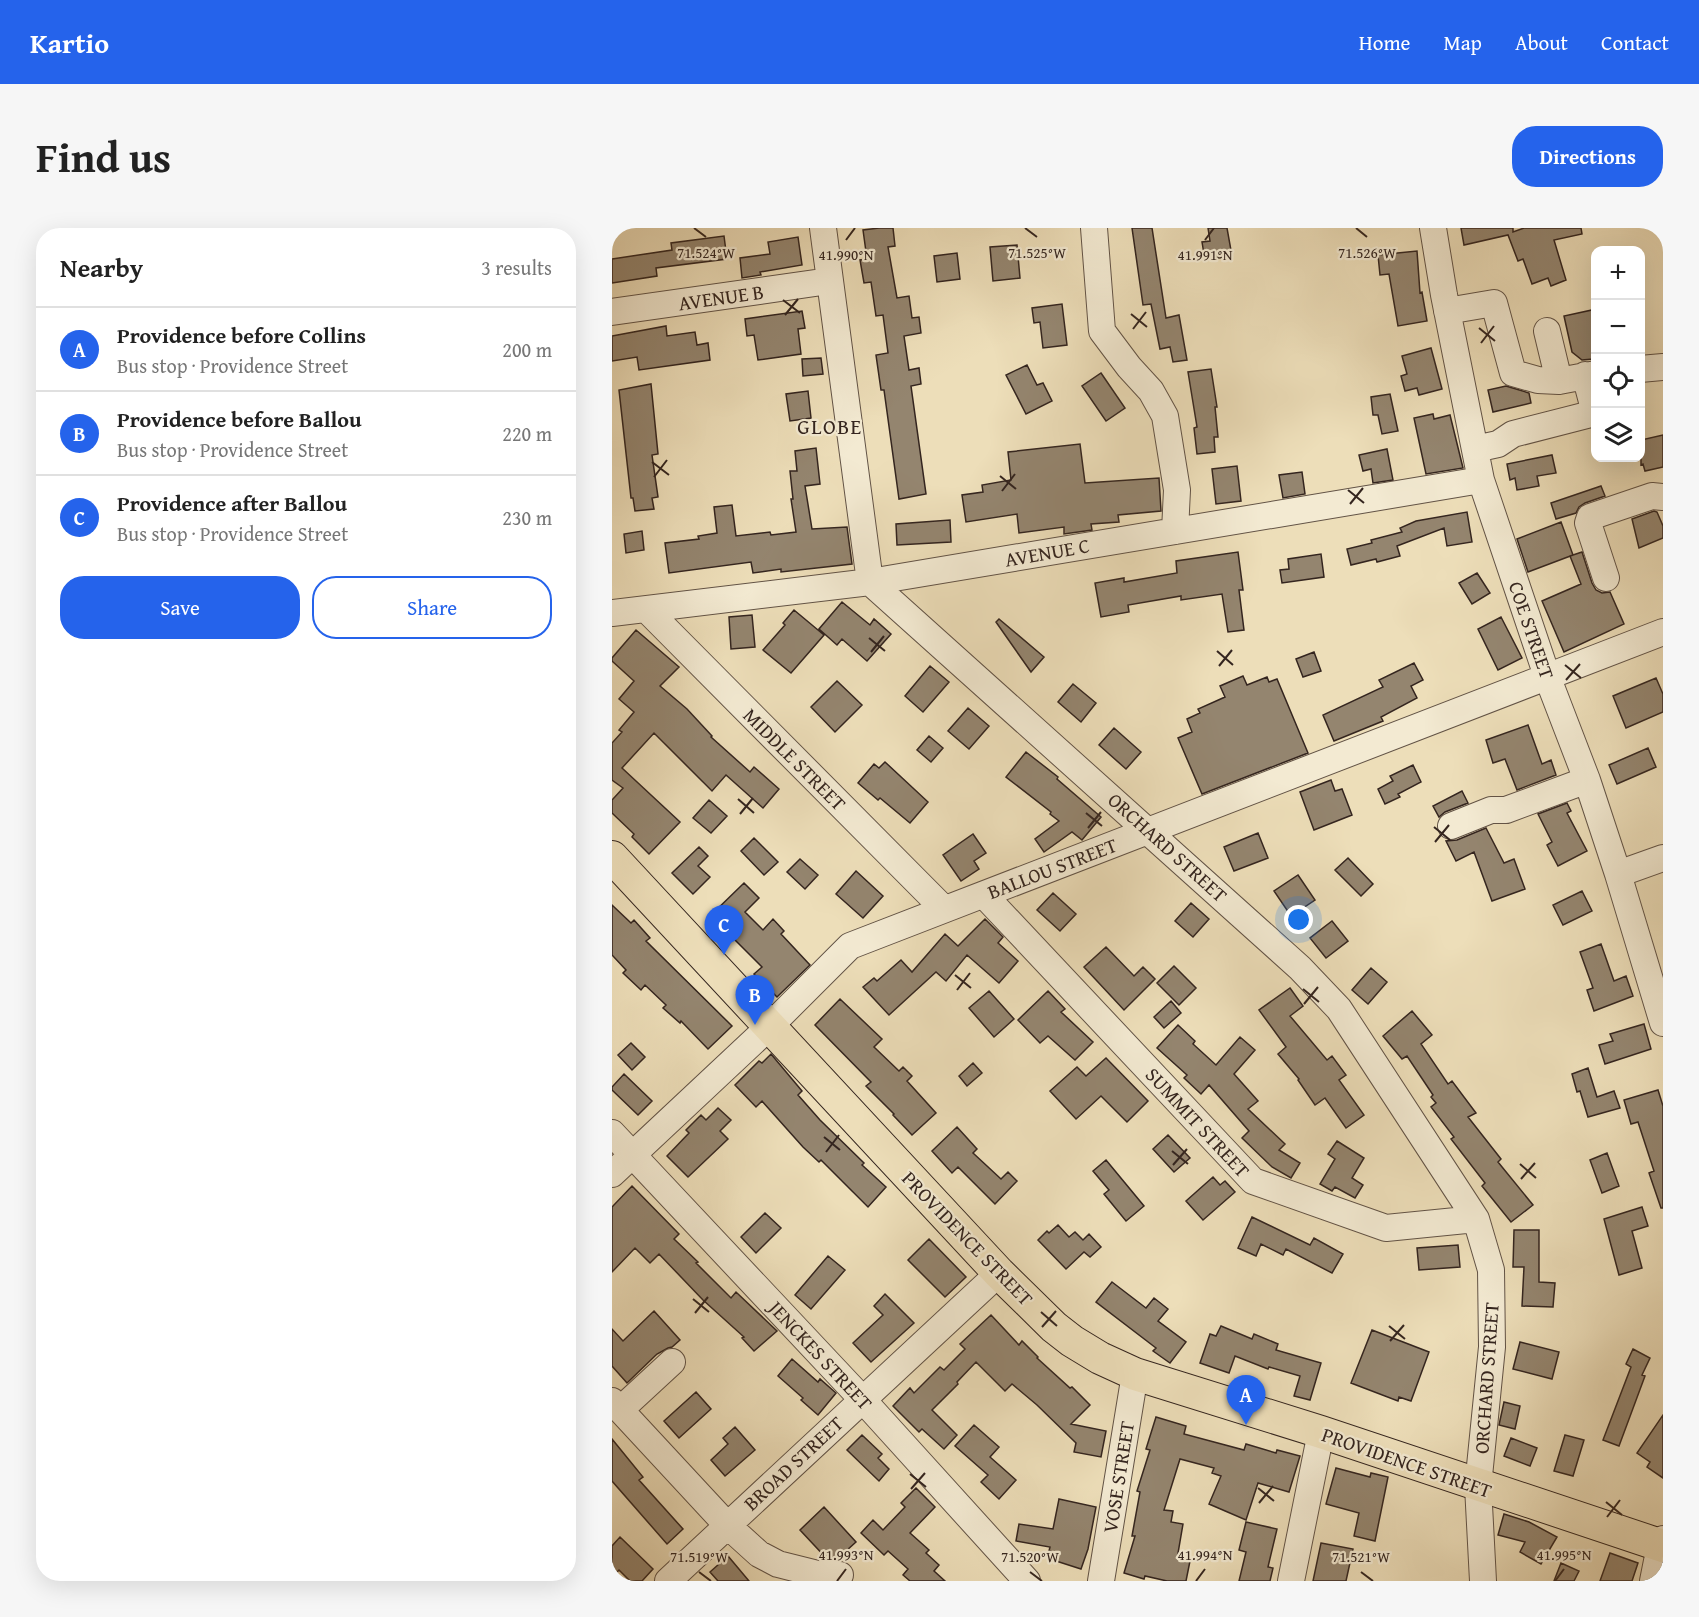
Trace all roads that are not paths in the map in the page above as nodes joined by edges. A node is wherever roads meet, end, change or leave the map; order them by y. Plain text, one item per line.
1 (823, 228) edge
2 (1094, 228) edge
3 (1433, 228) edge
4 (829, 281) junction
5 (1447, 311) junction
6 (612, 312) edge
7 (1547, 331) dead end
8 (1663, 367) edge
9 (1645, 369) edge
10 (1590, 375) edge
11 (1559, 381) junction
12 (1475, 449) junction
13 (1480, 480) junction
14 (1663, 497) edge
15 (1175, 531) junction
16 (1606, 578) dead end
17 (870, 582) junction
18 (647, 610) junction
19 (612, 611) edge
20 (1663, 632) edge
21 (1547, 676) junction
22 (1587, 780) junction
23 (1451, 826) dead end
24 (1149, 830) junction
25 (612, 857) edge
26 (1663, 858) edge
27 (1618, 874) junction
28 (984, 895) junction
29 (944, 909) junction
30 (1658, 987) edge
31 (1663, 1023) edge
32 (770, 1026) junction
33 (612, 1132) edge
34 (633, 1155) junction
35 (612, 1174) edge
36 (1476, 1219) junction
37 (999, 1273) junction
38 (672, 1362) dead end
39 (1135, 1374) junction
40 (862, 1399) junction
41 (614, 1404) edge
42 (1321, 1432) junction
43 (1478, 1486) junction
44 (728, 1526) junction
45 (1662, 1544) edge
46 (840, 1575) dead end
47 (668, 1581) edge
48 (1027, 1581) edge
49 (1101, 1581) edge
50 (1291, 1581) edge
51 (1483, 1581) edge
52 (1653, 1581) edge

1 - 4 street
2 - 15 street
3 - 5 street, COE STREET
4 - 6 street, AVENUE B
4 - 17 street
5 - 11 street
5 - 12 street, COE STREET
7 - 11 street
8 - 9 street
10 - 11 street
10 - 12 street
12 - 13 street, COE STREET
13 - 15 street, AVENUE C
13 - 21 street, COE STREET
14 - 16 street
15 - 17 street, AVENUE C
17 - 18 street, AVENUE C
17 - 24 street, ORCHARD STREET
18 - 19 street, AVENUE C
18 - 29 street, MIDDLE STREET
20 - 21 street, BALLOU STREET
21 - 22 street, COE STREET
21 - 24 street, BALLOU STREET
22 - 23 street
22 - 27 street, COE STREET
24 - 28 street, BALLOU STREET
24 - 36 street, ORCHARD STREET
25 - 32 main road, PROVIDENCE STREET
26 - 27 street
27 - 30 street, COE STREET
28 - 29 street, BALLOU STREET
28 - 36 street, SUMMIT STREET
29 - 32 street, BALLOU STREET
30 - 31 street, COE STREET
32 - 34 street, BALLOU STREET
32 - 37 main road, PROVIDENCE STREET
33 - 34 street, JENCKES STREET
34 - 35 street, BALLOU STREET
34 - 40 street, JENCKES STREET
36 - 43 street, ORCHARD STREET
37 - 39 main road, PROVIDENCE STREET
37 - 40 street, BROAD STREET
38 - 41 street
39 - 42 main road, PROVIDENCE STREET
39 - 49 street, VOSE STREET
40 - 44 street, BROAD STREET
40 - 48 street, JENCKES STREET
41 - 44 street
42 - 43 main road, PROVIDENCE STREET
42 - 50 street
43 - 45 main road, PROVIDENCE STREET
43 - 51 street, ORCHARD STREET
44 - 46 street
44 - 47 street, BROAD STREET
45 - 52 street

